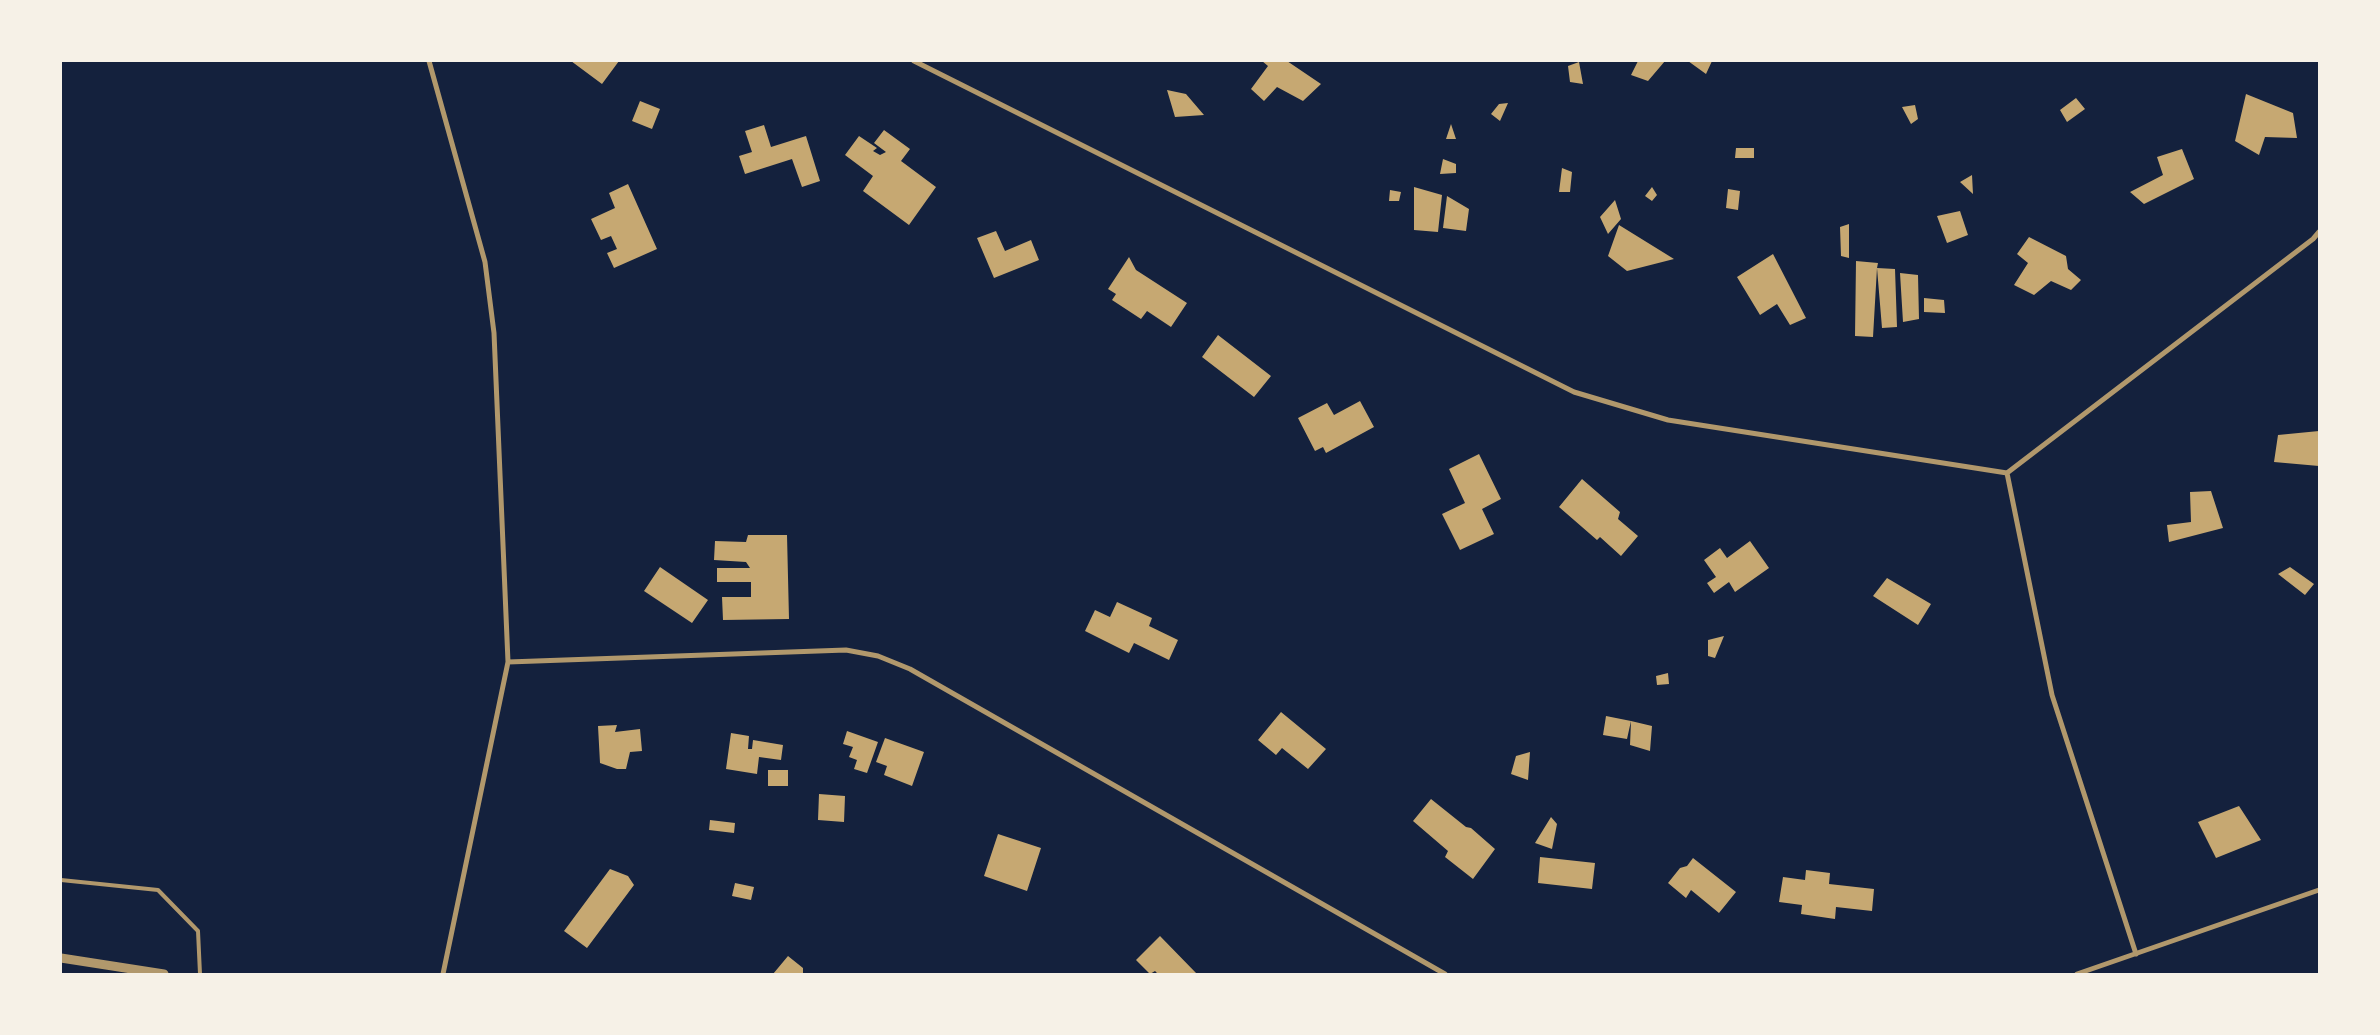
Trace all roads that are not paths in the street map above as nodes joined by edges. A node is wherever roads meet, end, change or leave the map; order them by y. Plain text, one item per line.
1 (429, 61) edge
2 (914, 61) edge
3 (2319, 232) edge
4 (2007, 473) junction
5 (508, 662) junction
6 (61, 880) edge
7 (2319, 890) edge
8 (2136, 954) junction
9 (61, 958) edge
10 (131, 971) edge
11 (164, 974) edge
12 (200, 974) edge
13 (443, 974) edge
14 (1445, 974) edge
15 (2078, 974) edge

1 - 5 street
2 - 4 street
3 - 4 street
4 - 8 street
5 - 13 street
5 - 14 street
6 - 12 lane
7 - 8 street
8 - 15 street
9 - 10 street
10 - 11 street

